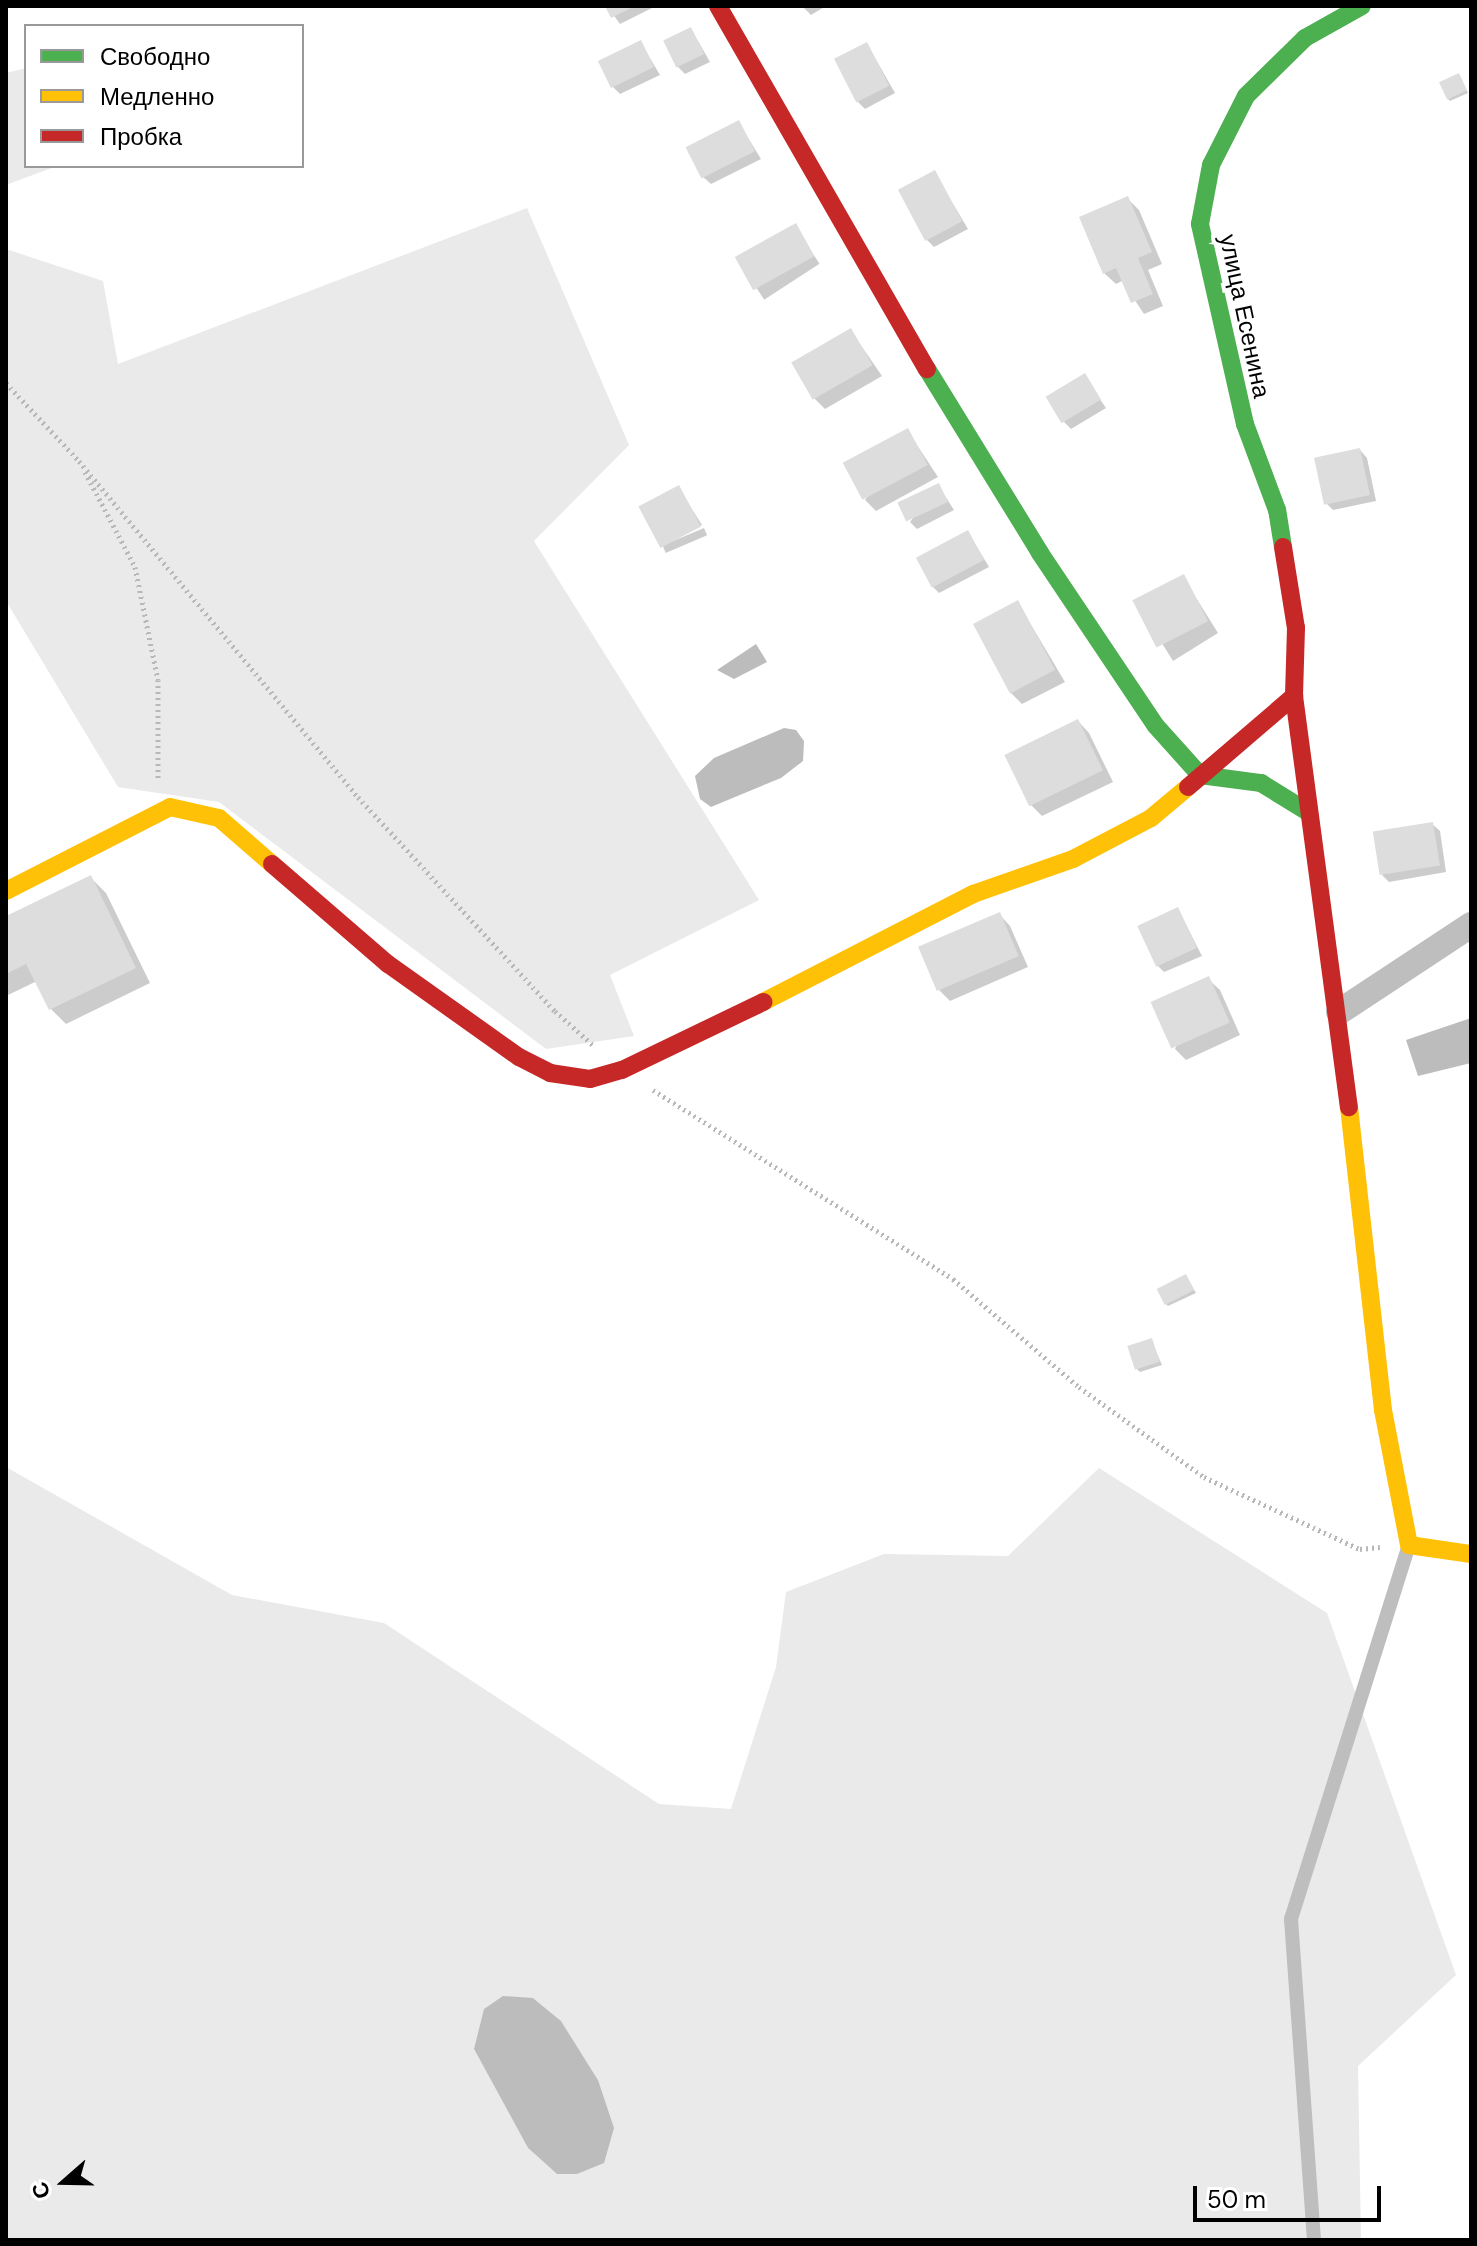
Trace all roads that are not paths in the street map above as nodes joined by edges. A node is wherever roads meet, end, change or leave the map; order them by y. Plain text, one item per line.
1 (718, 6) edge
2 (1362, 6) edge
3 (1294, 696) junction
4 (1200, 775) junction
5 (1308, 812) junction
6 (6, 891) edge
7 (1471, 925) edge
8 (1339, 1012) junction
9 (1409, 1545) junction
10 (1471, 1554) edge
11 (1314, 2240) edge

1 - 4 street
2 - 3 street, улица Есенина
3 - 4 street
3 - 5 street, улица Есенина
4 - 5 street
4 - 6 street
5 - 8 street, улица Есенина
7 - 8 street
8 - 9 street, улица Есенина
9 - 10 street
9 - 11 lane

